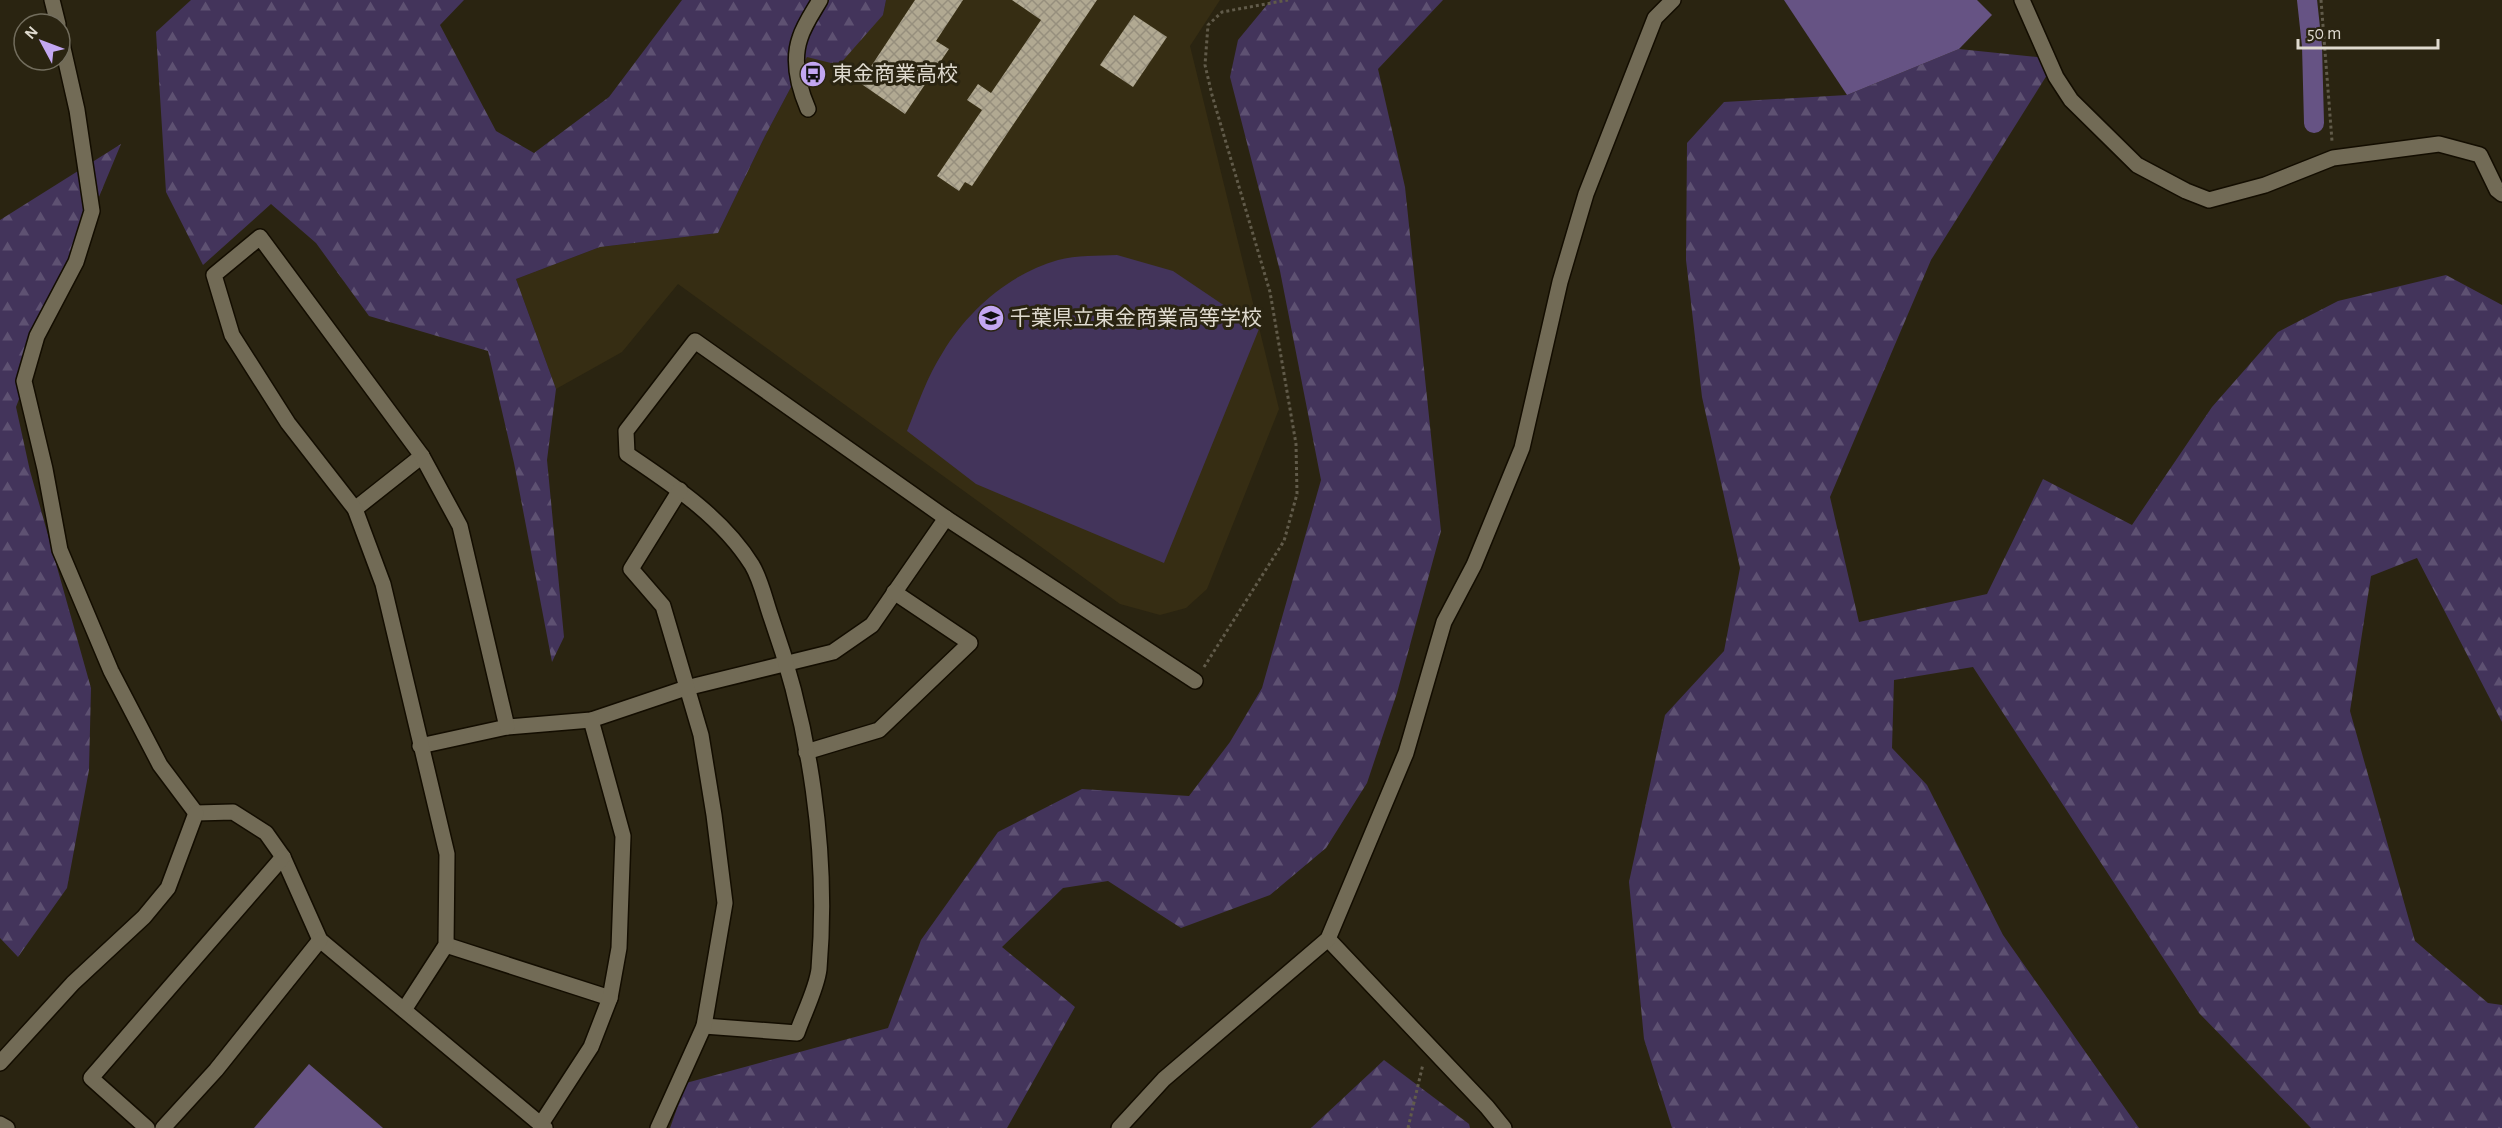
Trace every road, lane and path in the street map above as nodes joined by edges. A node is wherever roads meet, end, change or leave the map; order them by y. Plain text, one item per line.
1 (819, 0) edge
2 (1288, 0) edge
3 (1673, 0) edge
4 (2022, 0) edge
5 (2321, 0) edge
6 (68, 72) edge
7 (808, 109) dead end
8 (2333, 158) junction
9 (2502, 194) edge
10 (422, 456) junction
11 (680, 490) junction
12 (355, 509) junction
13 (946, 518) junction
14 (894, 592) junction
15 (787, 662) junction
16 (1195, 681) joint
17 (686, 688) junction
18 (591, 720) junction
19 (507, 727) junction
20 (420, 746) junction
21 (806, 752) junction
22 (196, 813) junction
23 (283, 857) junction
24 (1328, 939) junction
25 (320, 940) junction
26 (446, 945) junction
27 (610, 998) junction
28 (405, 1010) junction
29 (704, 1026) junction
30 (1429, 1045) junction
31 (0, 1063) edge
32 (0, 1124) edge
33 (543, 1126) edge
34 (7, 1128) edge
35 (147, 1128) edge
36 (162, 1128) edge
37 (658, 1128) edge
38 (1119, 1128) edge
39 (1408, 1128) edge
40 (1504, 1128) edge

1 - 7 street
2 - 16 path
3 - 24 street
4 - 8 street
5 - 8 path
6 - 22 street
8 - 9 street
10 - 12 street
10 - 12 street
10 - 19 street
11 - 13 street
11 - 15 street
11 - 17 street
12 - 20 street
13 - 14 street
13 - 16 street
14 - 15 street
14 - 21 street
15 - 17 street
15 - 21 street
17 - 18 street
17 - 29 street
18 - 19 street
18 - 27 street
19 - 20 street
20 - 26 street
21 - 29 street
22 - 23 street
22 - 31 street
23 - 25 street
23 - 35 street
24 - 30 street
24 - 38 street
25 - 28 street
25 - 36 street
26 - 27 street
26 - 28 street
27 - 33 street
28 - 33 street
29 - 37 street
30 - 39 path
30 - 40 street
32 - 34 street

